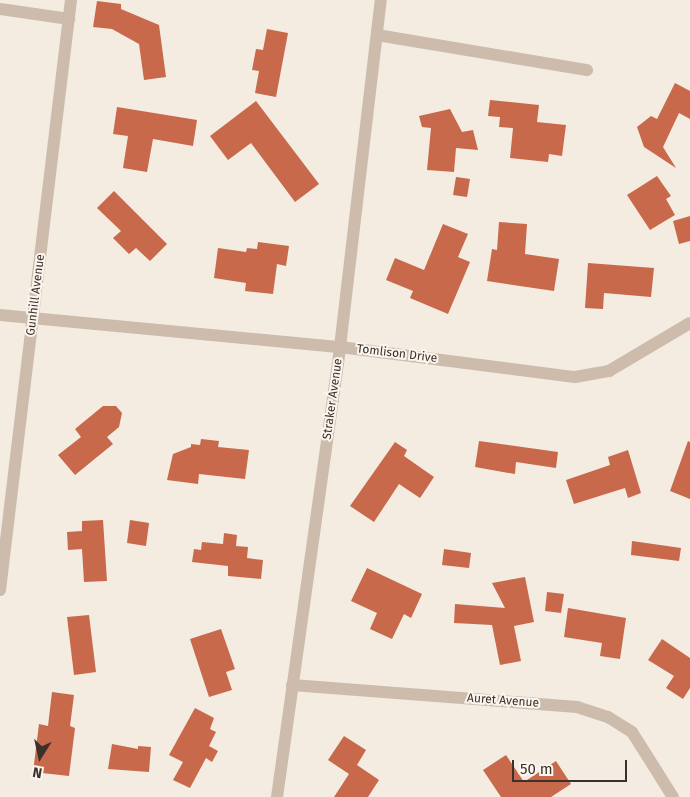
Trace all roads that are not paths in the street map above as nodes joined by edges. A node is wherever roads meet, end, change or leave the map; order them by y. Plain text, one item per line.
1 (71, 0) edge
2 (381, 0) edge
3 (0, 9) edge
4 (69, 19) junction
5 (377, 35) junction
6 (586, 70) dead end
7 (0, 314) edge
8 (34, 316) junction
9 (690, 323) edge
10 (340, 347) junction
11 (0, 590) edge
12 (292, 685) junction
13 (277, 797) edge
14 (673, 797) edge

1 - 4 street, Gunhill Avenue
2 - 5 street, Straker Avenue
3 - 4 street
4 - 8 street, Gunhill Avenue
5 - 6 street
5 - 10 street, Straker Avenue
7 - 8 street, Tomlison Drive
8 - 10 street, Tomlison Drive
8 - 11 street, Gunhill Avenue
9 - 10 street, Tomlison Drive
10 - 12 street, Straker Avenue
12 - 13 street, Straker Avenue
12 - 14 street, Auret Avenue

